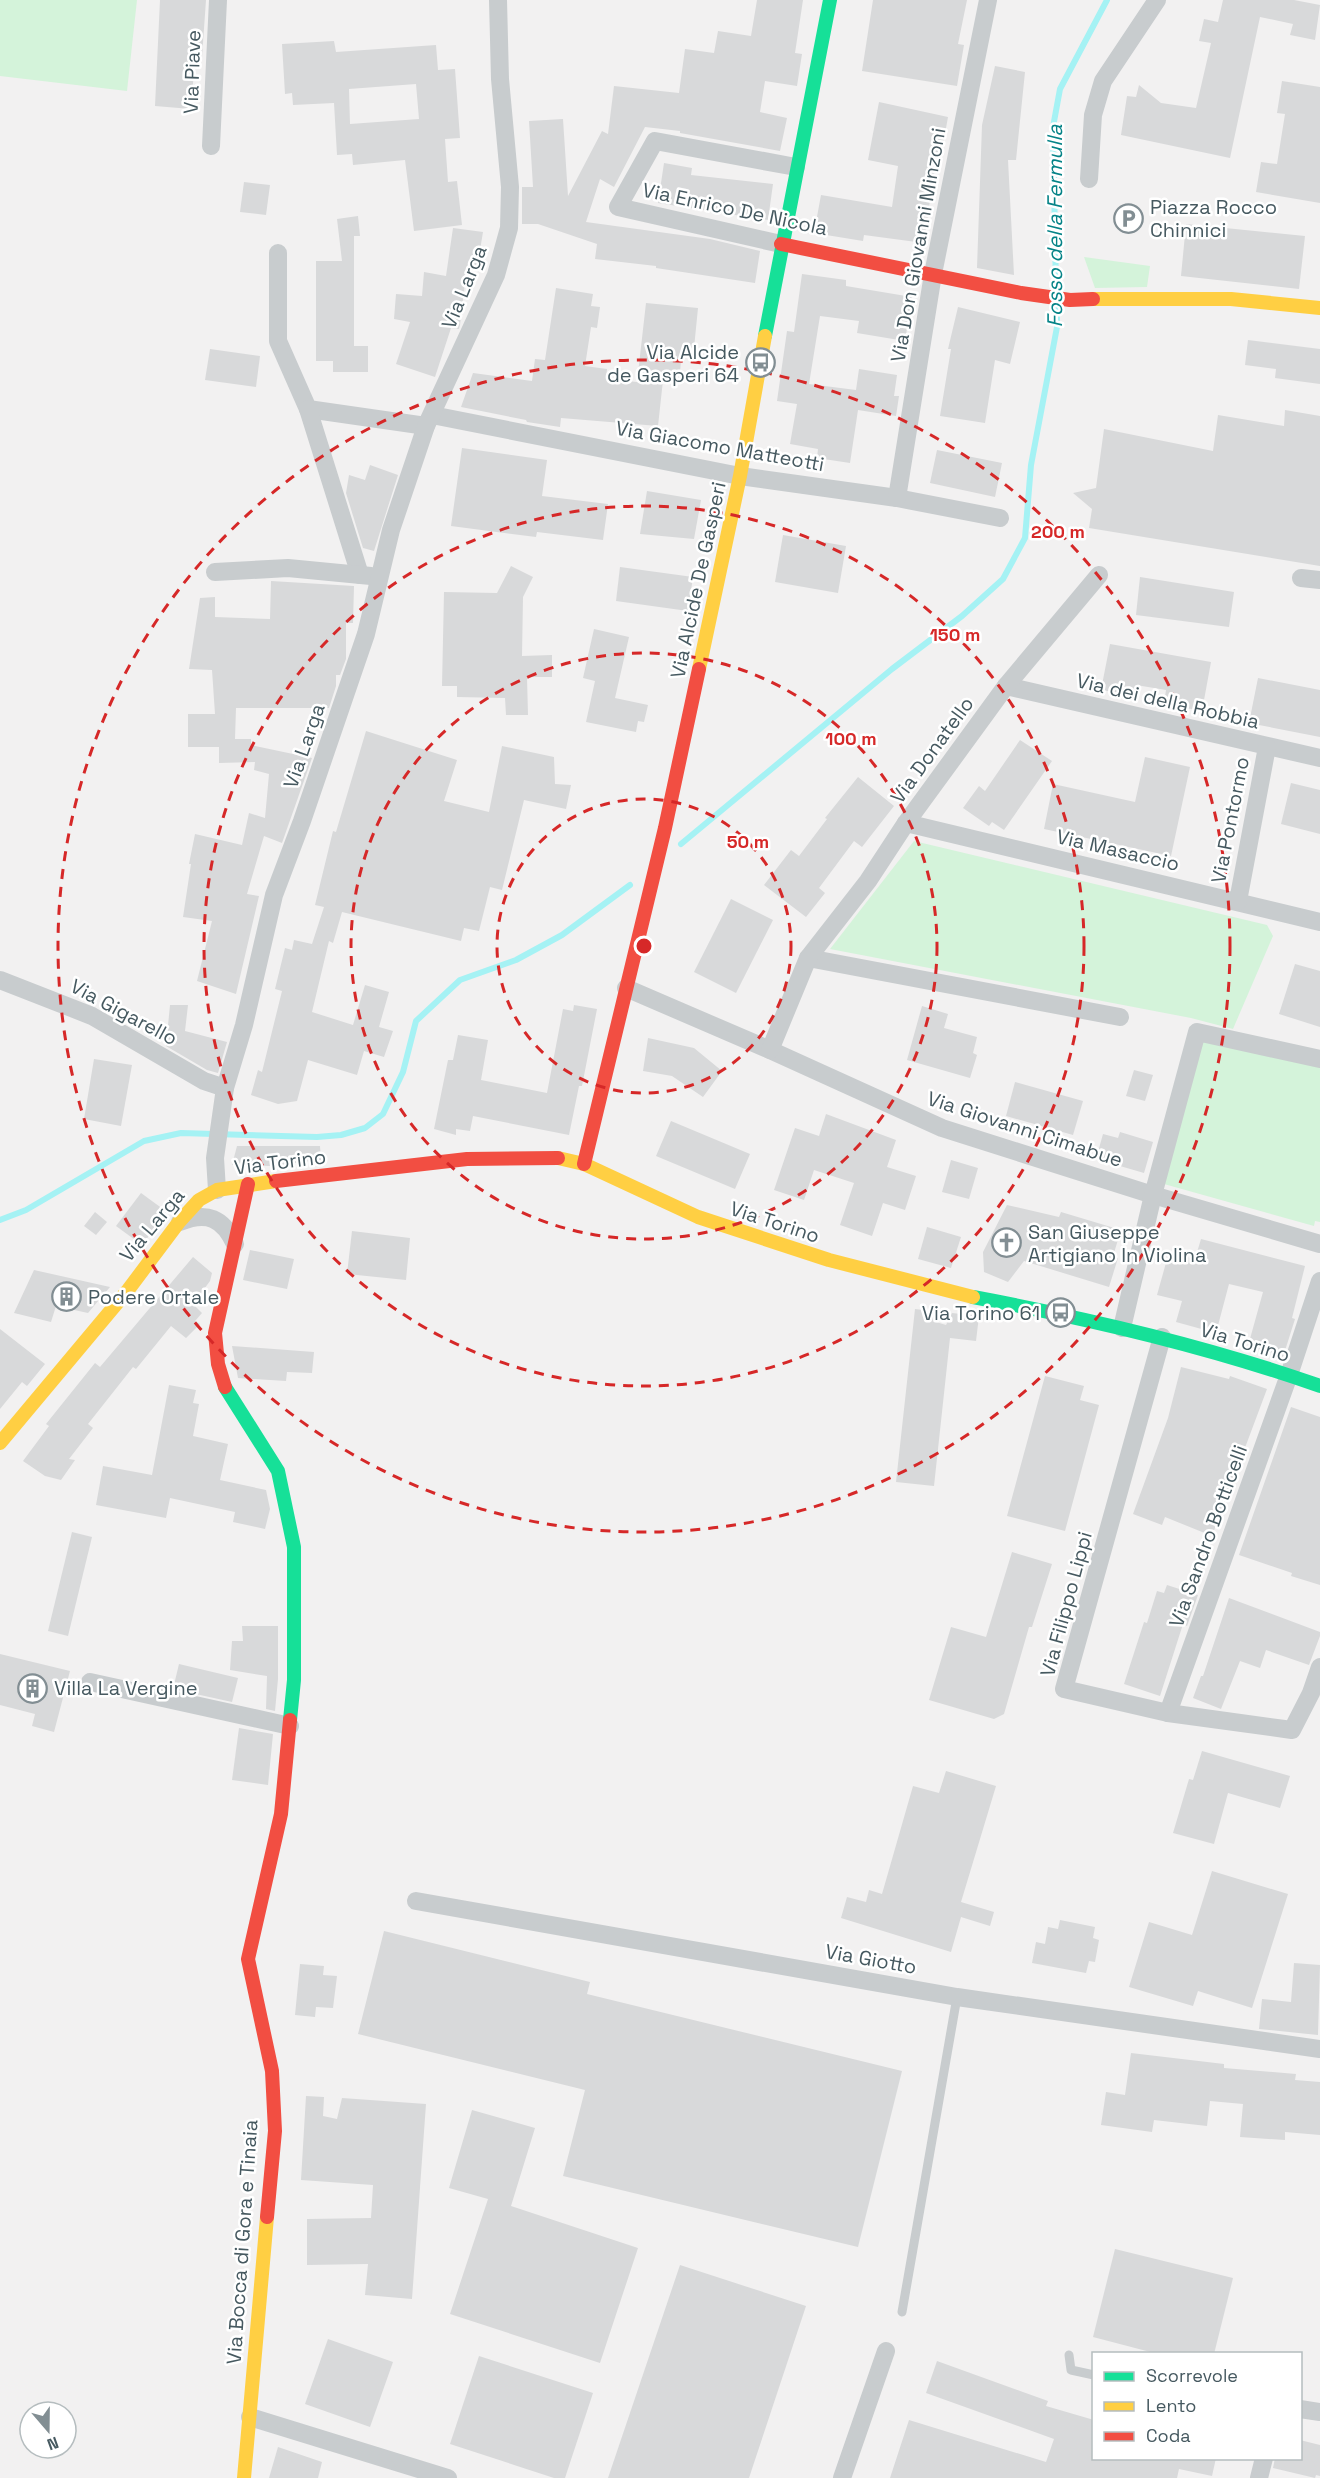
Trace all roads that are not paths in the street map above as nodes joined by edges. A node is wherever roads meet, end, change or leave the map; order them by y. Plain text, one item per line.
1 (218, 0) edge
2 (498, 0) edge
3 (830, 0) edge
4 (988, 0) edge
5 (1157, 0) edge
6 (211, 146) dead end
7 (796, 167) junction
8 (1089, 179) dead end
9 (781, 244) junction
10 (278, 253) dead end
11 (933, 274) junction
12 (1320, 308) edge
13 (308, 409) junction
14 (429, 420) junction
15 (740, 476) junction
16 (897, 498) junction
17 (1000, 518) dead end
18 (214, 572) dead end
19 (360, 575) junction
20 (1099, 575) dead end
21 (380, 577) junction
22 (1301, 578) dead end
23 (1320, 580) edge
24 (1006, 686) junction
25 (1267, 747) junction
26 (1320, 758) edge
27 (906, 823) junction
28 (1238, 901) junction
29 (1320, 922) edge
30 (808, 958) junction
31 (0, 980) edge
32 (626, 988) junction
33 (1120, 1017) dead end
34 (770, 1050) junction
35 (1320, 1059) edge
36 (225, 1088) junction
37 (584, 1164) junction
38 (248, 1184) junction
39 (217, 1190) junction
40 (1153, 1195) junction
41 (179, 1222) junction
42 (235, 1244) junction
43 (1320, 1244) edge
44 (1320, 1281) edge
45 (1122, 1328) junction
46 (1162, 1337) junction
47 (1290, 1375) junction
48 (1320, 1386) edge
49 (0, 1443) edge
50 (1320, 1668) edge
51 (90, 1682) dead end
52 (1316, 1695) edge
53 (1168, 1713) junction
54 (290, 1726) junction
55 (416, 1900) dead end
56 (957, 1997) junction
57 (1320, 2049) edge
58 (902, 2312) dead end
59 (886, 2351) dead end
60 (1069, 2355) dead end
61 (1092, 2375) edge
62 (1302, 2409) edge
63 (1320, 2412) edge
64 (250, 2417) junction
65 (1264, 2460) edge
66 (244, 2478) edge
67 (448, 2478) edge
68 (842, 2478) edge
69 (1259, 2478) edge

1 - 6 street, Via Piave
2 - 14 street, Via Larga
3 - 7 street, Via Alcide De Gasperi
4 - 11 street, Via Don Giovanni Minzoni
5 - 8 street
7 - 9 street, Via Alcide De Gasperi
7 - 9 street, Via Enrico De Nicola
9 - 11 street, Via Enrico De Nicola
9 - 15 street, Via Alcide De Gasperi
10 - 13 street
11 - 12 street, Via Enrico De Nicola
11 - 16 street, Via Don Giovanni Minzoni
13 - 14 street, Via Giacomo Matteotti
13 - 19 street
14 - 15 street, Via Giacomo Matteotti
14 - 21 street, Via Larga
15 - 16 street, Via Giacomo Matteotti
15 - 32 street, Via Alcide De Gasperi
16 - 17 street, Via Giacomo Matteotti
18 - 19 street
19 - 21 street
20 - 24 street, Via Donatello
21 - 36 street, Via Larga
22 - 23 street
24 - 25 street, Via dei della Robbia
24 - 27 street, Via Donatello
25 - 26 street, Via dei della Robbia
25 - 28 street, Via Pontormo
27 - 28 street, Via Masaccio
27 - 30 street, Via Donatello
28 - 29 street, Via Masaccio
30 - 33 street
30 - 34 street, Via Donatello
31 - 36 street, Via Gigarello
32 - 34 street, Via Giovanni Cimabue
32 - 37 street, Via Alcide De Gasperi
34 - 40 street, Via Giovanni Cimabue
35 - 40 street
36 - 39 street, Via Larga
37 - 38 street, Via Torino
37 - 45 street, Via Torino
38 - 39 street, Via Torino
38 - 42 street, Via Bocca di Gora e Tinaia
39 - 41 street, Via Larga
40 - 43 street, Via Giovanni Cimabue
40 - 45 street
41 - 42 street
41 - 49 street, Via Larga
42 - 54 street, Via Bocca di Gora e Tinaia
44 - 47 street, Via Sandro Botticelli
45 - 46 street, Via Torino
46 - 47 street, Via Torino
46 - 53 street, Via Filippo Lippi
47 - 48 street, Via Torino
47 - 53 street, Via Sandro Botticelli
50 - 52 street
51 - 54 street
52 - 53 street, Via Filippo Lippi
54 - 64 street, Via Bocca di Gora e Tinaia
55 - 56 street, Via Giotto
56 - 57 street, Via Giotto
56 - 58 lane
59 - 68 street
60 - 61 lane
62 - 63 street
64 - 66 street, Via Bocca di Gora e Tinaia
64 - 67 street
65 - 69 street

